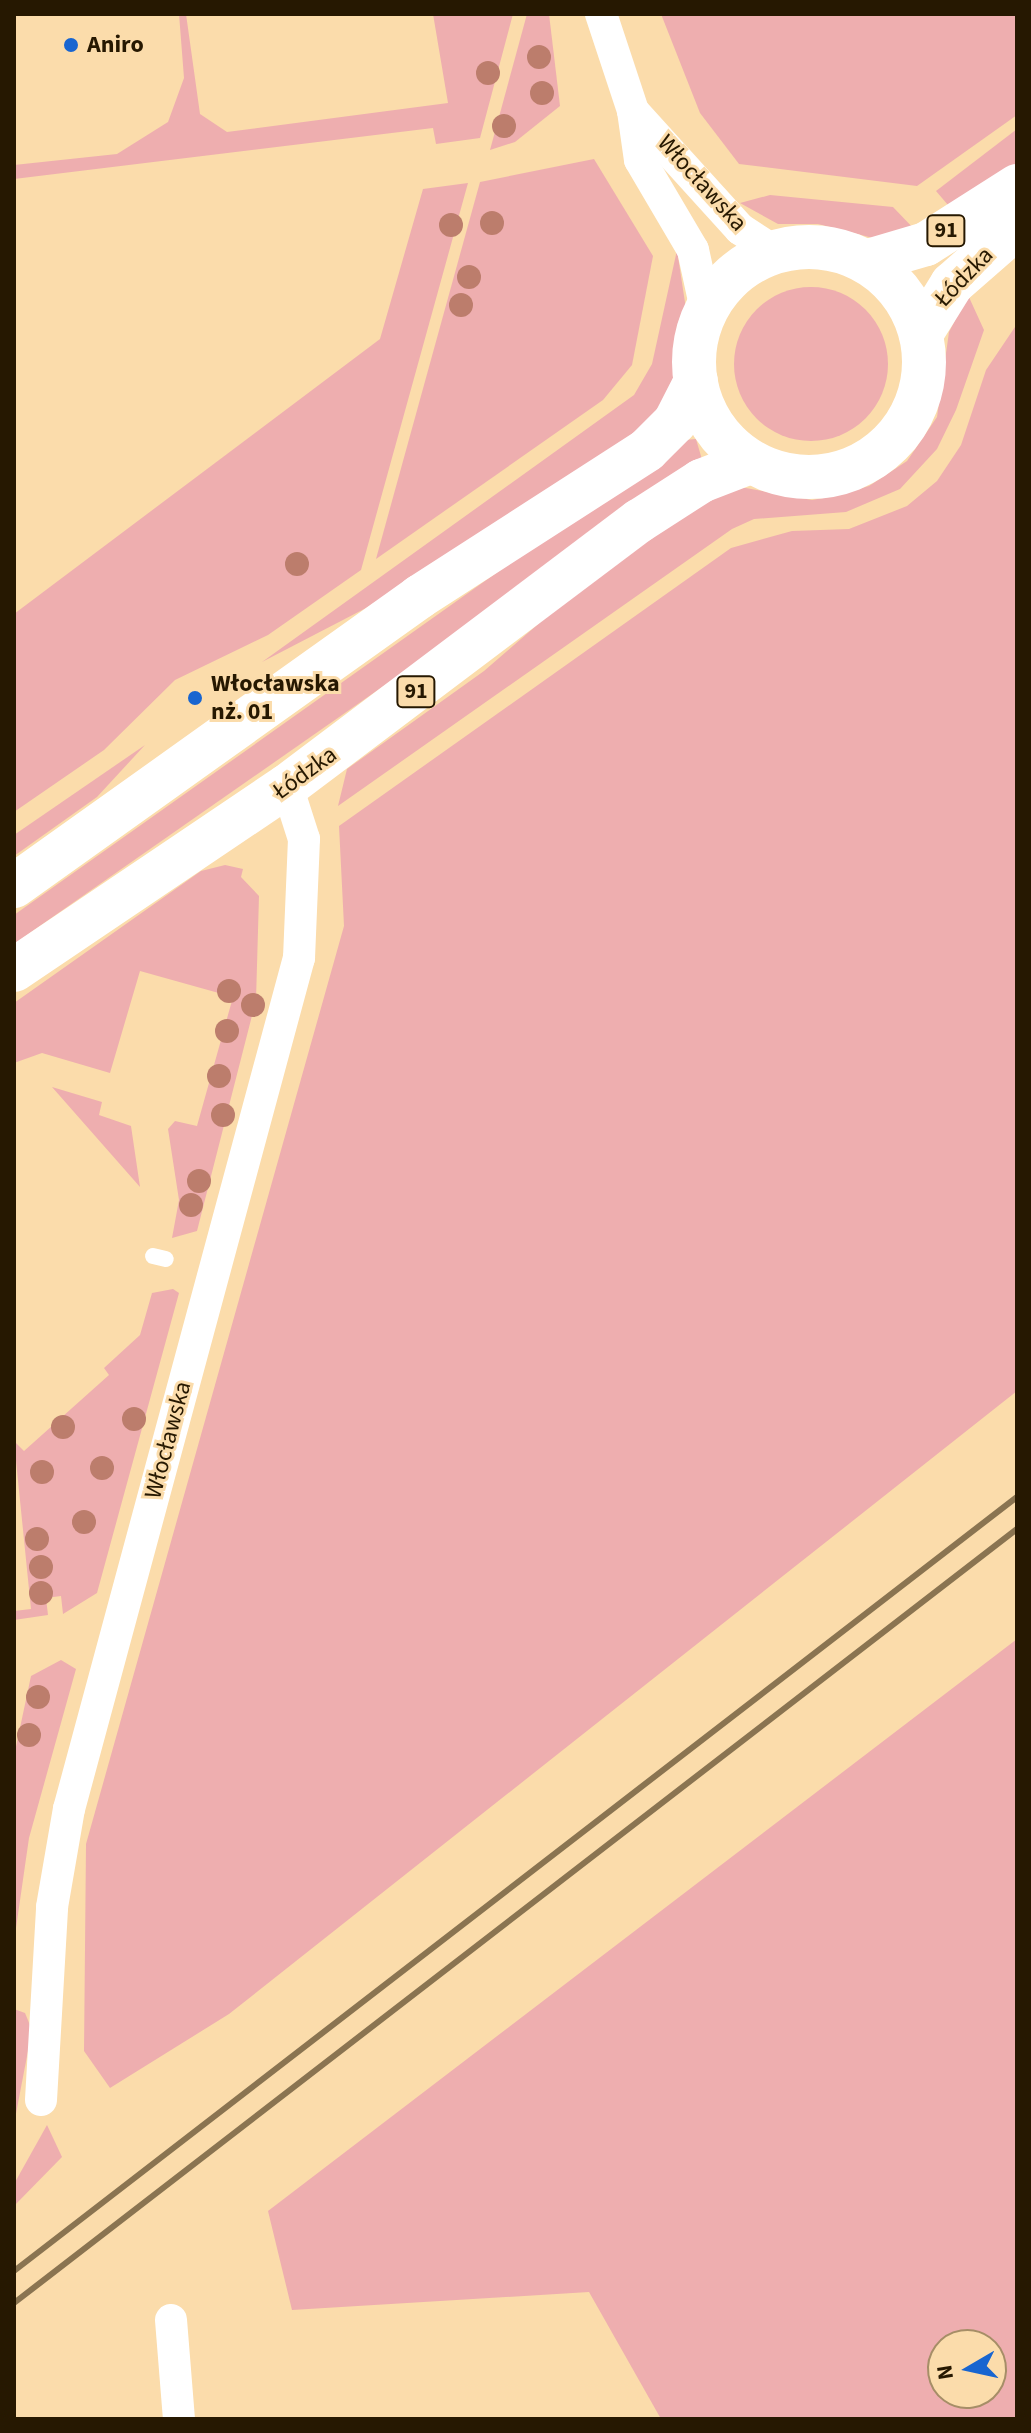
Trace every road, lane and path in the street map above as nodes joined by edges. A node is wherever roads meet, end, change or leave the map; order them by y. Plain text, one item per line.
1 (601, 14) edge
2 (633, 111) junction
3 (1017, 186) edge
4 (1017, 227) edge
5 (774, 251) junction
6 (868, 261) junction
7 (707, 314) junction
8 (921, 334) junction
9 (696, 381) junction
10 (748, 463) junction
11 (287, 786) junction
12 (14, 886) edge
13 (14, 970) edge
14 (41, 2100) dead end
15 (171, 2320) dead end
16 (179, 2419) edge

1 - 2 street, Włocławska
2 - 5 street, Włocławska
2 - 7 street, Włocławska
3 - 6 main road, Łódzka / 91
4 - 8 main road, Łódzka / 91
5 - 6 main road, 91
5 - 7 main road, 91
6 - 8 main road, 91
7 - 9 main road, 91
8 - 10 main road, 91
9 - 10 main road, 91
9 - 12 main road, 91
10 - 11 main road, Łódzka / 91
11 - 13 main road, Łódzka / 91
11 - 14 street, Włocławska
15 - 16 street

